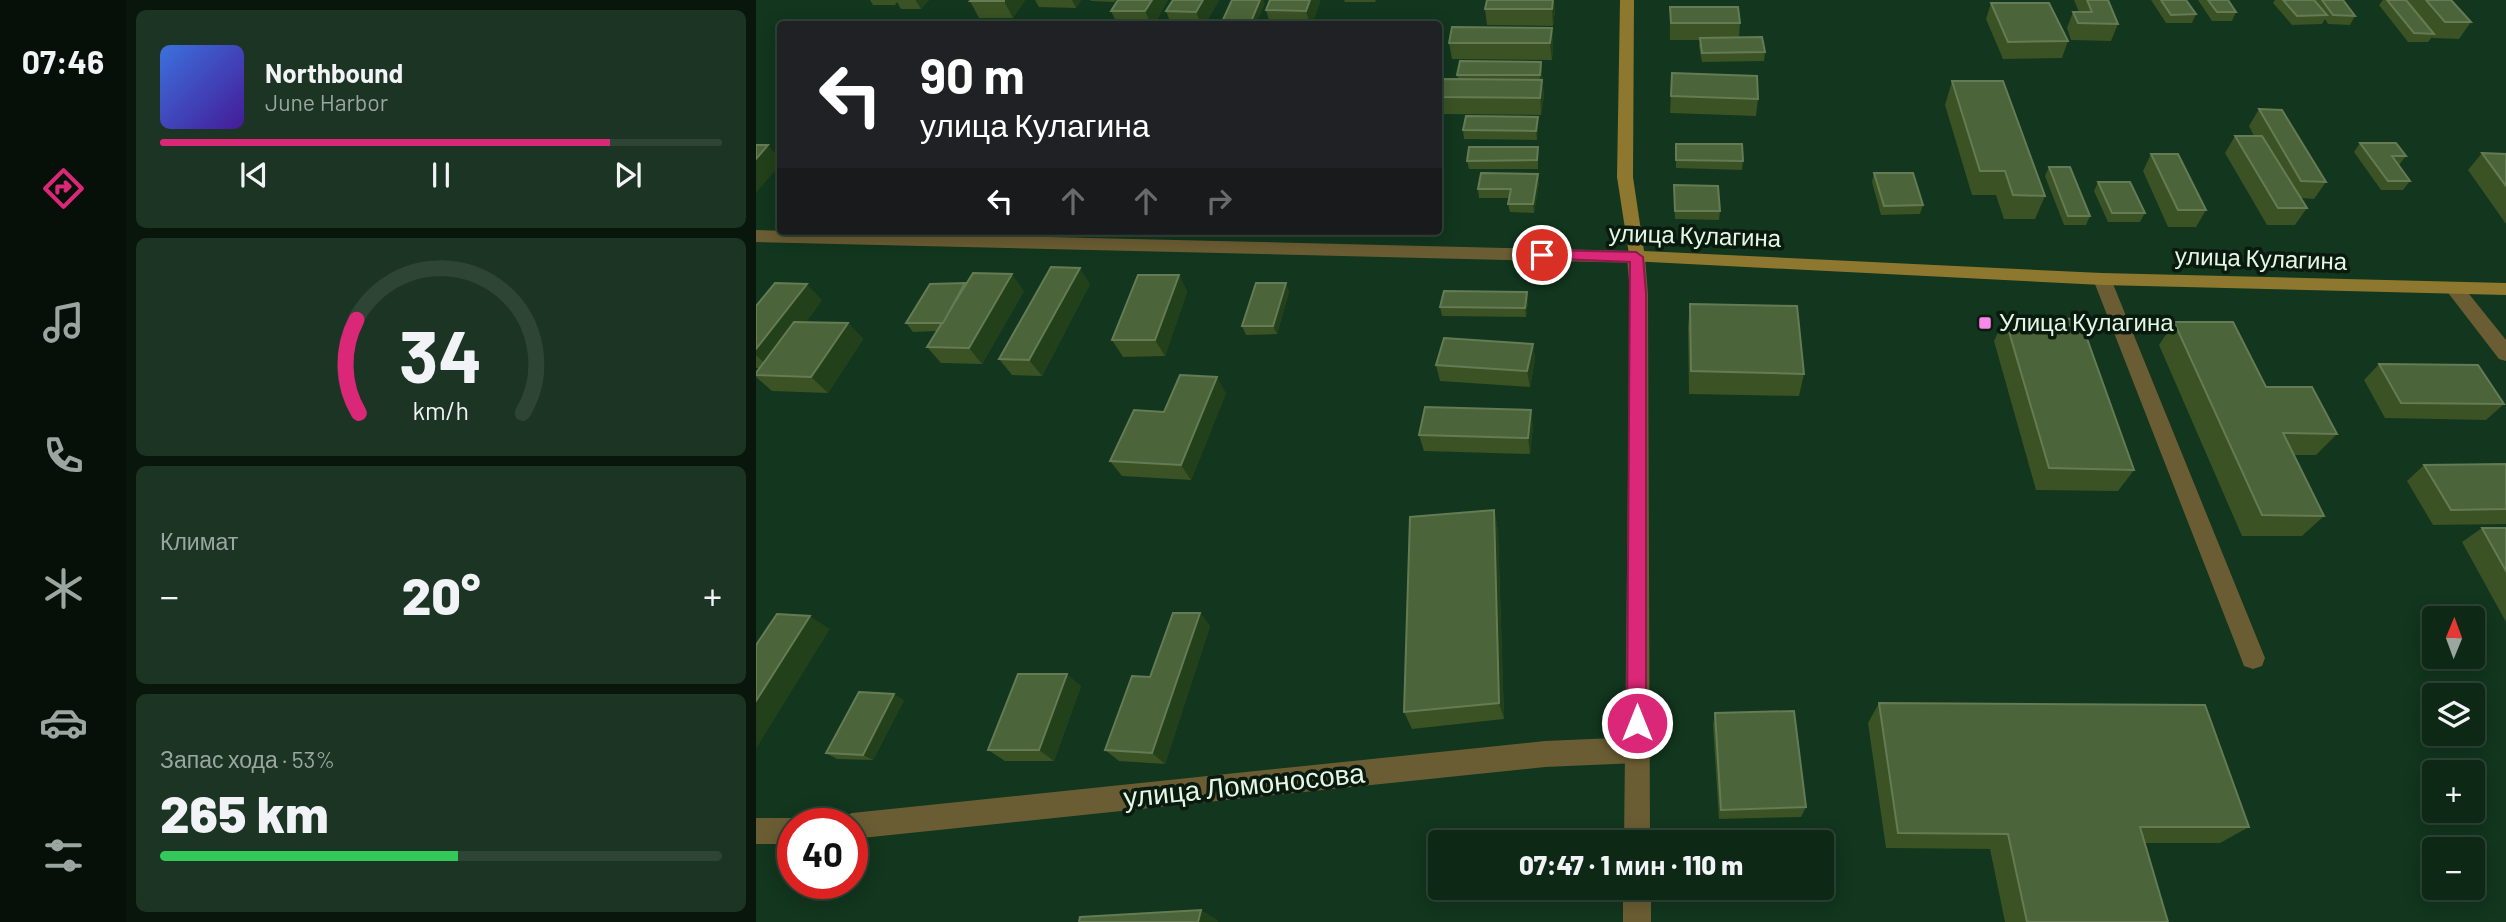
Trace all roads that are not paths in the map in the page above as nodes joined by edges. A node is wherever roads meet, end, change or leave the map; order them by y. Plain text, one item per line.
1 (1627, 0) edge
2 (756, 236) edge
3 (1636, 257) junction
4 (2102, 279) junction
5 (2455, 289) junction
6 (2506, 289) edge
7 (2506, 354) edge
8 (2253, 657) dead end
9 (1637, 750) junction
10 (868, 824) edge
11 (1637, 830) edge
12 (756, 831) edge
13 (777, 831) edge
14 (1637, 900) edge
15 (1637, 922) edge

1 - 3 main road
2 - 3 street, улица Кулагина
3 - 4 main road, улица Кулагина
3 - 9 street
4 - 5 main road, улица Кулагина
4 - 8 street
5 - 6 main road, улица Кулагина
5 - 7 street
9 - 10 street, улица Ломоносова
9 - 11 street
12 - 13 street
14 - 15 street

